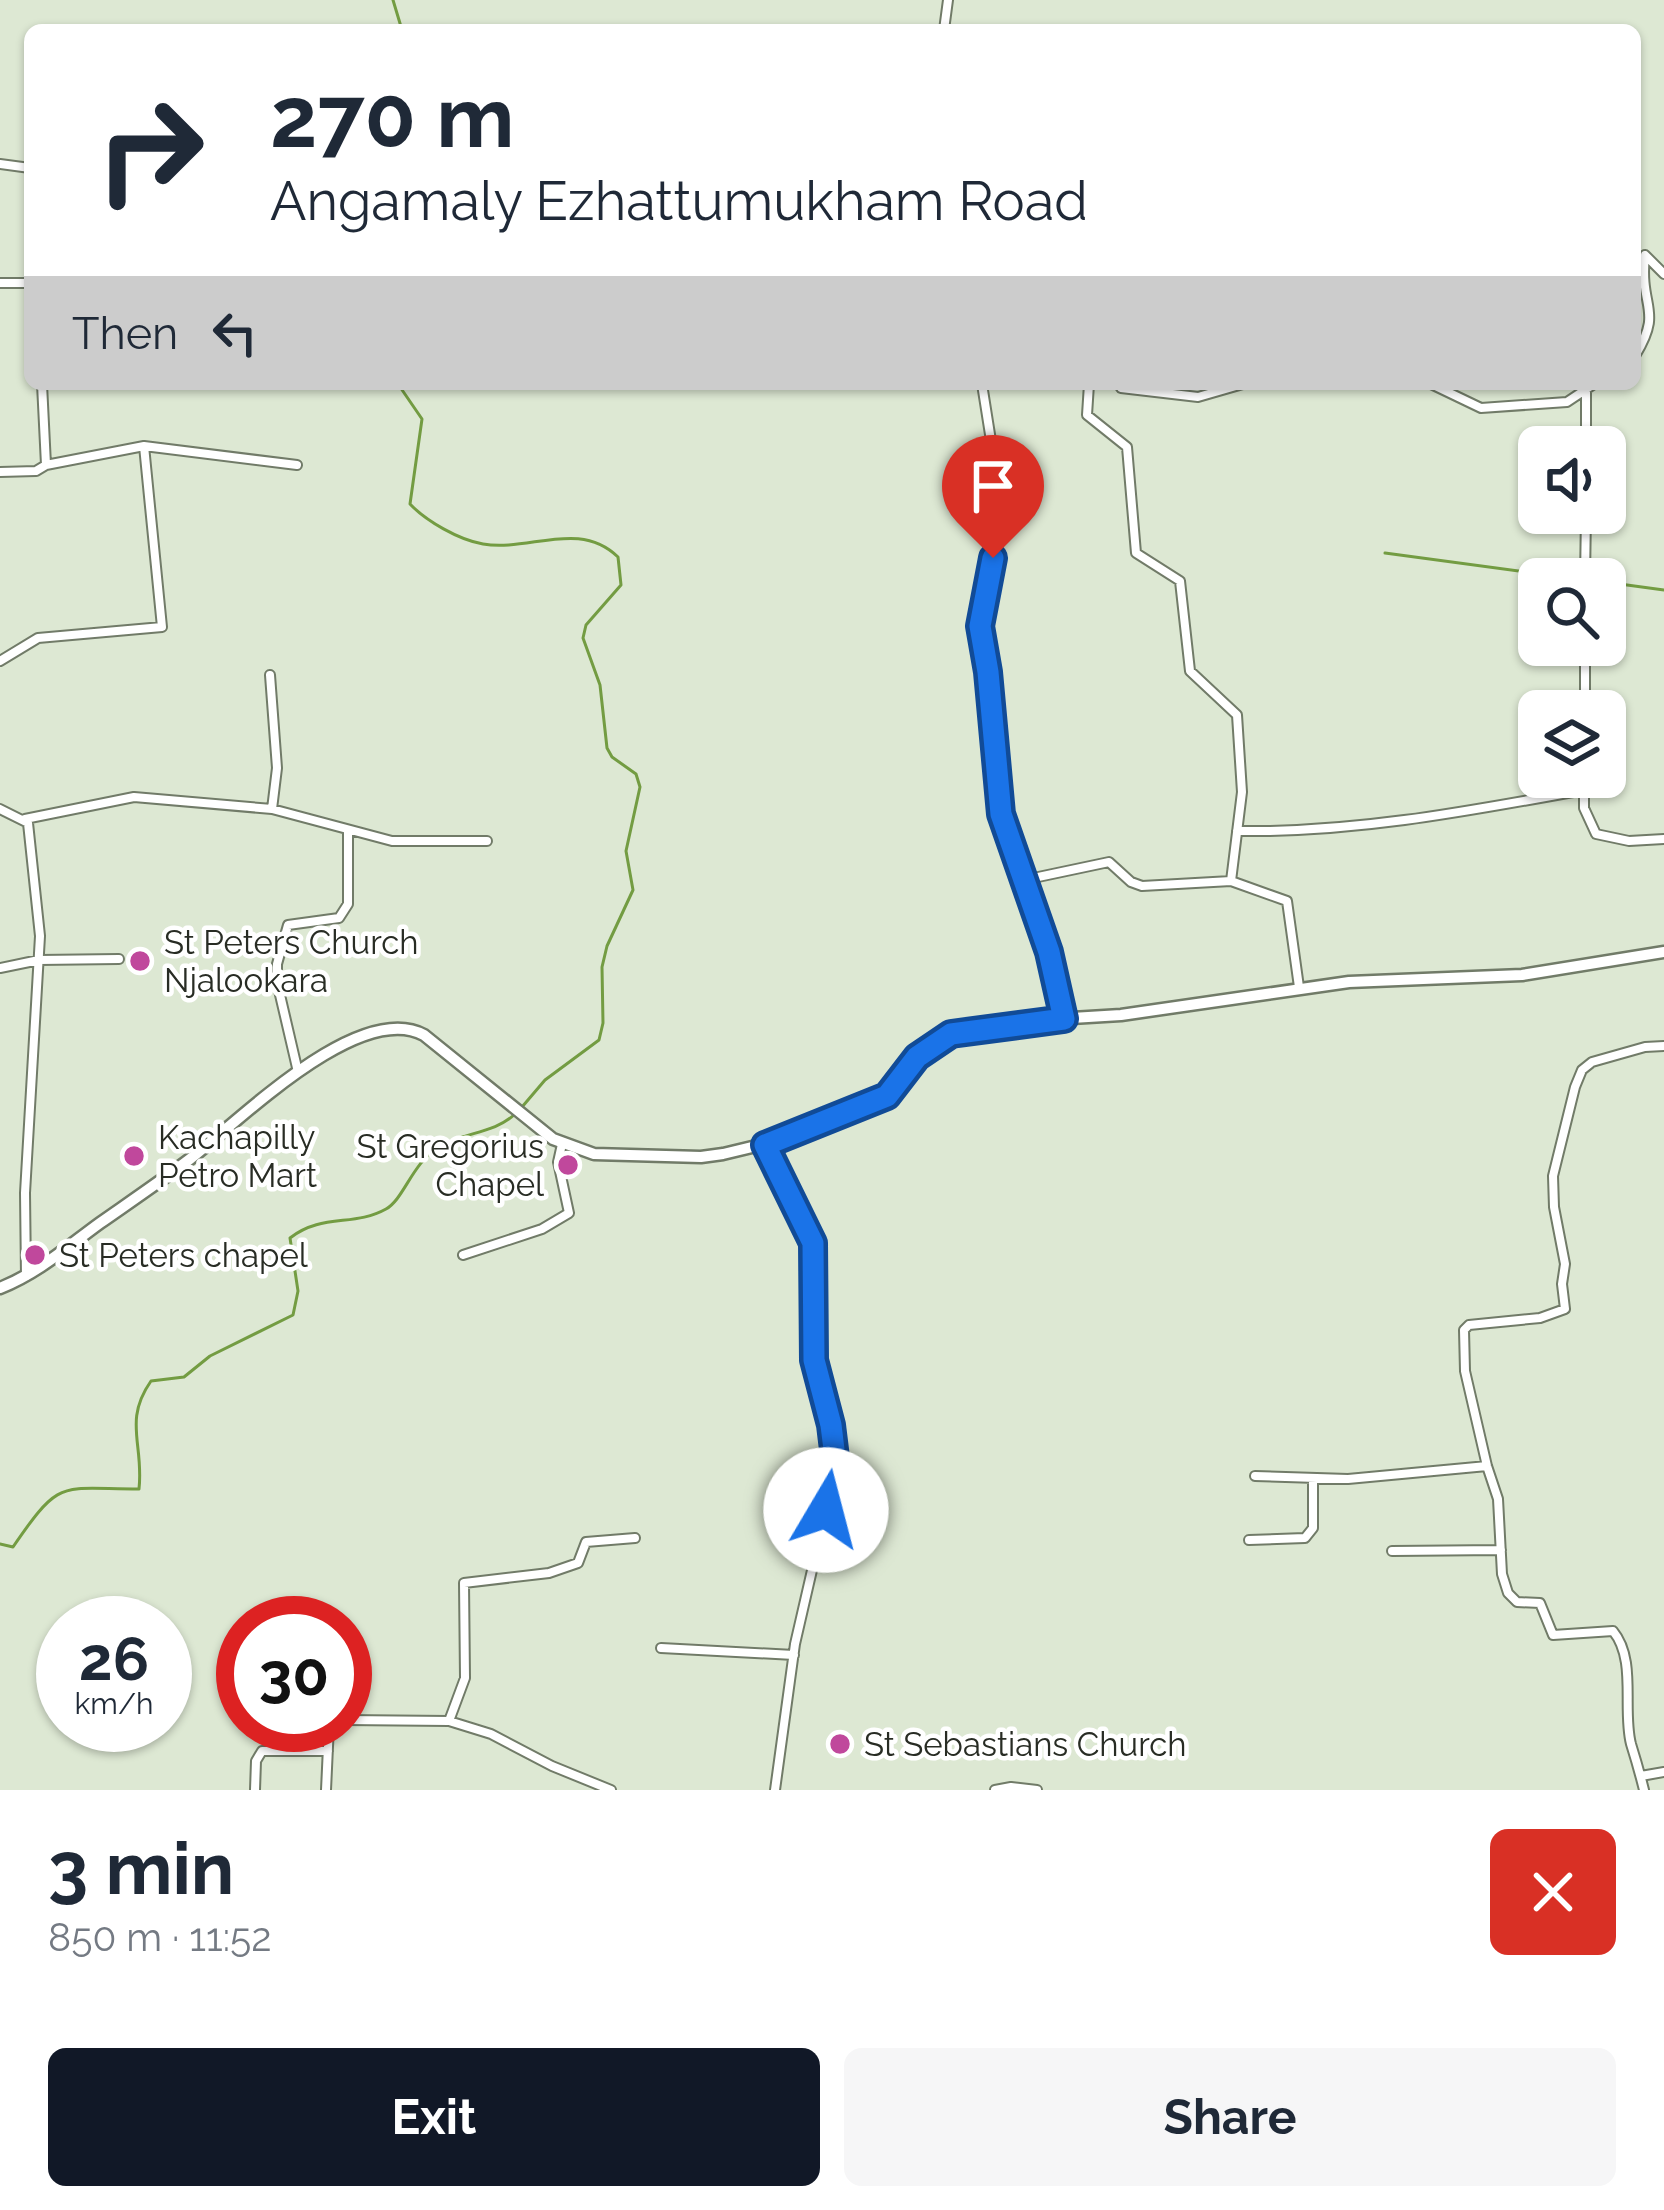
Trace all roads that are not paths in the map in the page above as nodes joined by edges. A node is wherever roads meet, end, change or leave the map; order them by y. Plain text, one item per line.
1 (1664, 274) edge
2 (1641, 348) edge
3 (43, 390) edge
4 (983, 390) edge
5 (1089, 390) edge
6 (1138, 390) edge
7 (1222, 390) edge
8 (1443, 390) edge
9 (1585, 390) edge
10 (1590, 390) edge
11 (1587, 426) edge
12 (144, 446) junction
13 (46, 465) junction
14 (297, 465) dead end
15 (0, 472) edge
16 (0, 661) edge
17 (270, 675) dead end
18 (1541, 798) edge
19 (1584, 798) edge
20 (0, 809) edge
21 (272, 809) junction
22 (25, 819) junction
23 (1237, 831) junction
24 (349, 832) junction
25 (1664, 839) edge
26 (487, 841) dead end
27 (1024, 880) junction
28 (1231, 880) junction
29 (1664, 952) edge
30 (119, 959) dead end
31 (39, 960) junction
32 (0, 968) edge
33 (1299, 987) junction
34 (1064, 1019) junction
35 (1664, 1046) edge
36 (298, 1072) junction
37 (562, 1144) junction
38 (765, 1145) junction
39 (463, 1255) dead end
40 (26, 1278) junction
41 (0, 1288) edge
42 (1486, 1466) junction
43 (1255, 1476) dead end
44 (1313, 1479) junction
45 (635, 1538) dead end
46 (1249, 1540) dead end
47 (1501, 1550) junction
48 (1392, 1551) dead end
49 (662, 1648) dead end
50 (794, 1655) junction
51 (372, 1720) edge
52 (449, 1721) junction
53 (261, 1752) edge
54 (328, 1752) edge
55 (1664, 1772) edge
56 (1641, 1776) junction
57 (255, 1790) edge
58 (326, 1790) edge
59 (611, 1790) edge
60 (775, 1790) edge
61 (995, 1790) edge
62 (1037, 1790) edge
63 (1644, 1790) edge

1 - 2 street
3 - 13 street
4 - 27 street
5 - 23 street
6 - 7 street
8 - 9 street
10 - 11 street
12 - 13 street
12 - 14 street
12 - 16 street
13 - 15 street
17 - 21 street
18 - 23 street
19 - 25 street
20 - 22 street
21 - 22 street
21 - 24 street
22 - 31 street
23 - 28 street
24 - 26 street
24 - 36 street
27 - 28 street
27 - 34 street
28 - 33 street
29 - 33 street
30 - 31 street
31 - 32 street
31 - 40 street
33 - 34 street
34 - 38 street
35 - 42 street
36 - 37 street
36 - 40 street
37 - 38 street
37 - 39 street
38 - 50 street
40 - 41 street
42 - 44 street
42 - 47 street
43 - 44 street
44 - 46 street
45 - 52 street
47 - 48 street
47 - 56 street
49 - 50 street
50 - 60 street
51 - 52 street
52 - 59 street
53 - 57 street
54 - 58 street
55 - 56 street
56 - 63 street
61 - 62 street

